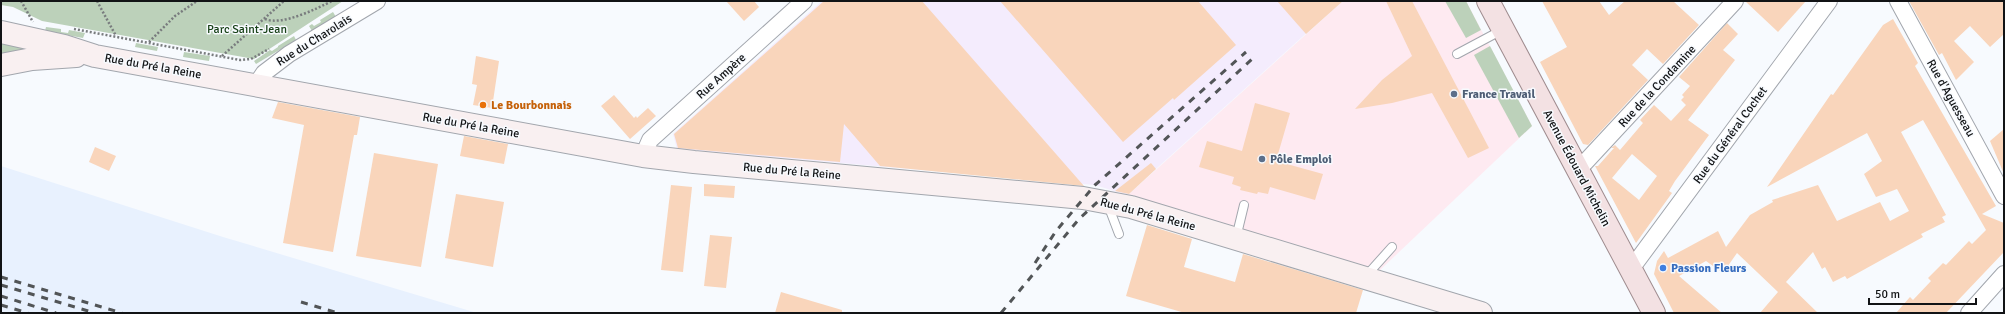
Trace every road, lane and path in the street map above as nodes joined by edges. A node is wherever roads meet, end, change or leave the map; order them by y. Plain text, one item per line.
1 (22, 1) edge
2 (97, 1) edge
3 (197, 1) edge
4 (284, 1) edge
5 (332, 1) edge
6 (377, 1) edge
7 (804, 1) edge
8 (1488, 1) edge
9 (1735, 1) edge
10 (1829, 1) edge
11 (1898, 1) edge
12 (265, 18) junction
13 (27, 20) dead end
14 (71, 28) dead end
15 (1503, 30) junction
16 (1, 32) edge
17 (116, 36) junction
18 (149, 42) junction
19 (270, 48) dead end
20 (1457, 54) dead end
21 (95, 56) junction
22 (222, 56) junction
23 (1, 64) edge
24 (256, 85) junction
25 (643, 156) junction
26 (1578, 170) junction
27 (2004, 196) edge
28 (1108, 202) junction
29 (1244, 205) dead end
30 (1119, 234) dead end
31 (1236, 239) junction
32 (1392, 247) dead end
33 (1631, 269) junction
34 (2004, 274) edge
35 (1364, 278) junction
36 (1481, 313) edge
37 (1654, 313) edge
38 (1969, 313) edge

1 - 13 path
2 - 17 path
3 - 18 path
4 - 12 path
5 - 12 path
6 - 24 street, Rue du Charolais
7 - 25 street, Rue Ampère
8 - 15 main road, Avenue Édouard Michelin
9 - 26 street, Rue de la Condamine
10 - 33 street, Rue du Général Cochet
11 - 27 street, Rue d'Aguesseau
12 - 22 path
14 - 17 path
15 - 20 lane
15 - 26 main road, Avenue Édouard Michelin
16 - 21 main road, Rue du Pré la Reine
17 - 18 path
18 - 22 path
19 - 22 path
21 - 23 main road, Rue du Pré la Reine
21 - 24 main road, Rue du Pré la Reine
24 - 25 main road, Rue du Pré la Reine
25 - 28 main road, Rue du Pré la Reine
26 - 33 main road, Avenue Édouard Michelin
28 - 30 lane
28 - 31 main road, Rue du Pré la Reine
29 - 31 lane
31 - 35 main road, Rue du Pré la Reine
32 - 35 lane
33 - 37 main road, Avenue Édouard Michelin
34 - 38 street
35 - 36 main road, Rue du Pré la Reine

